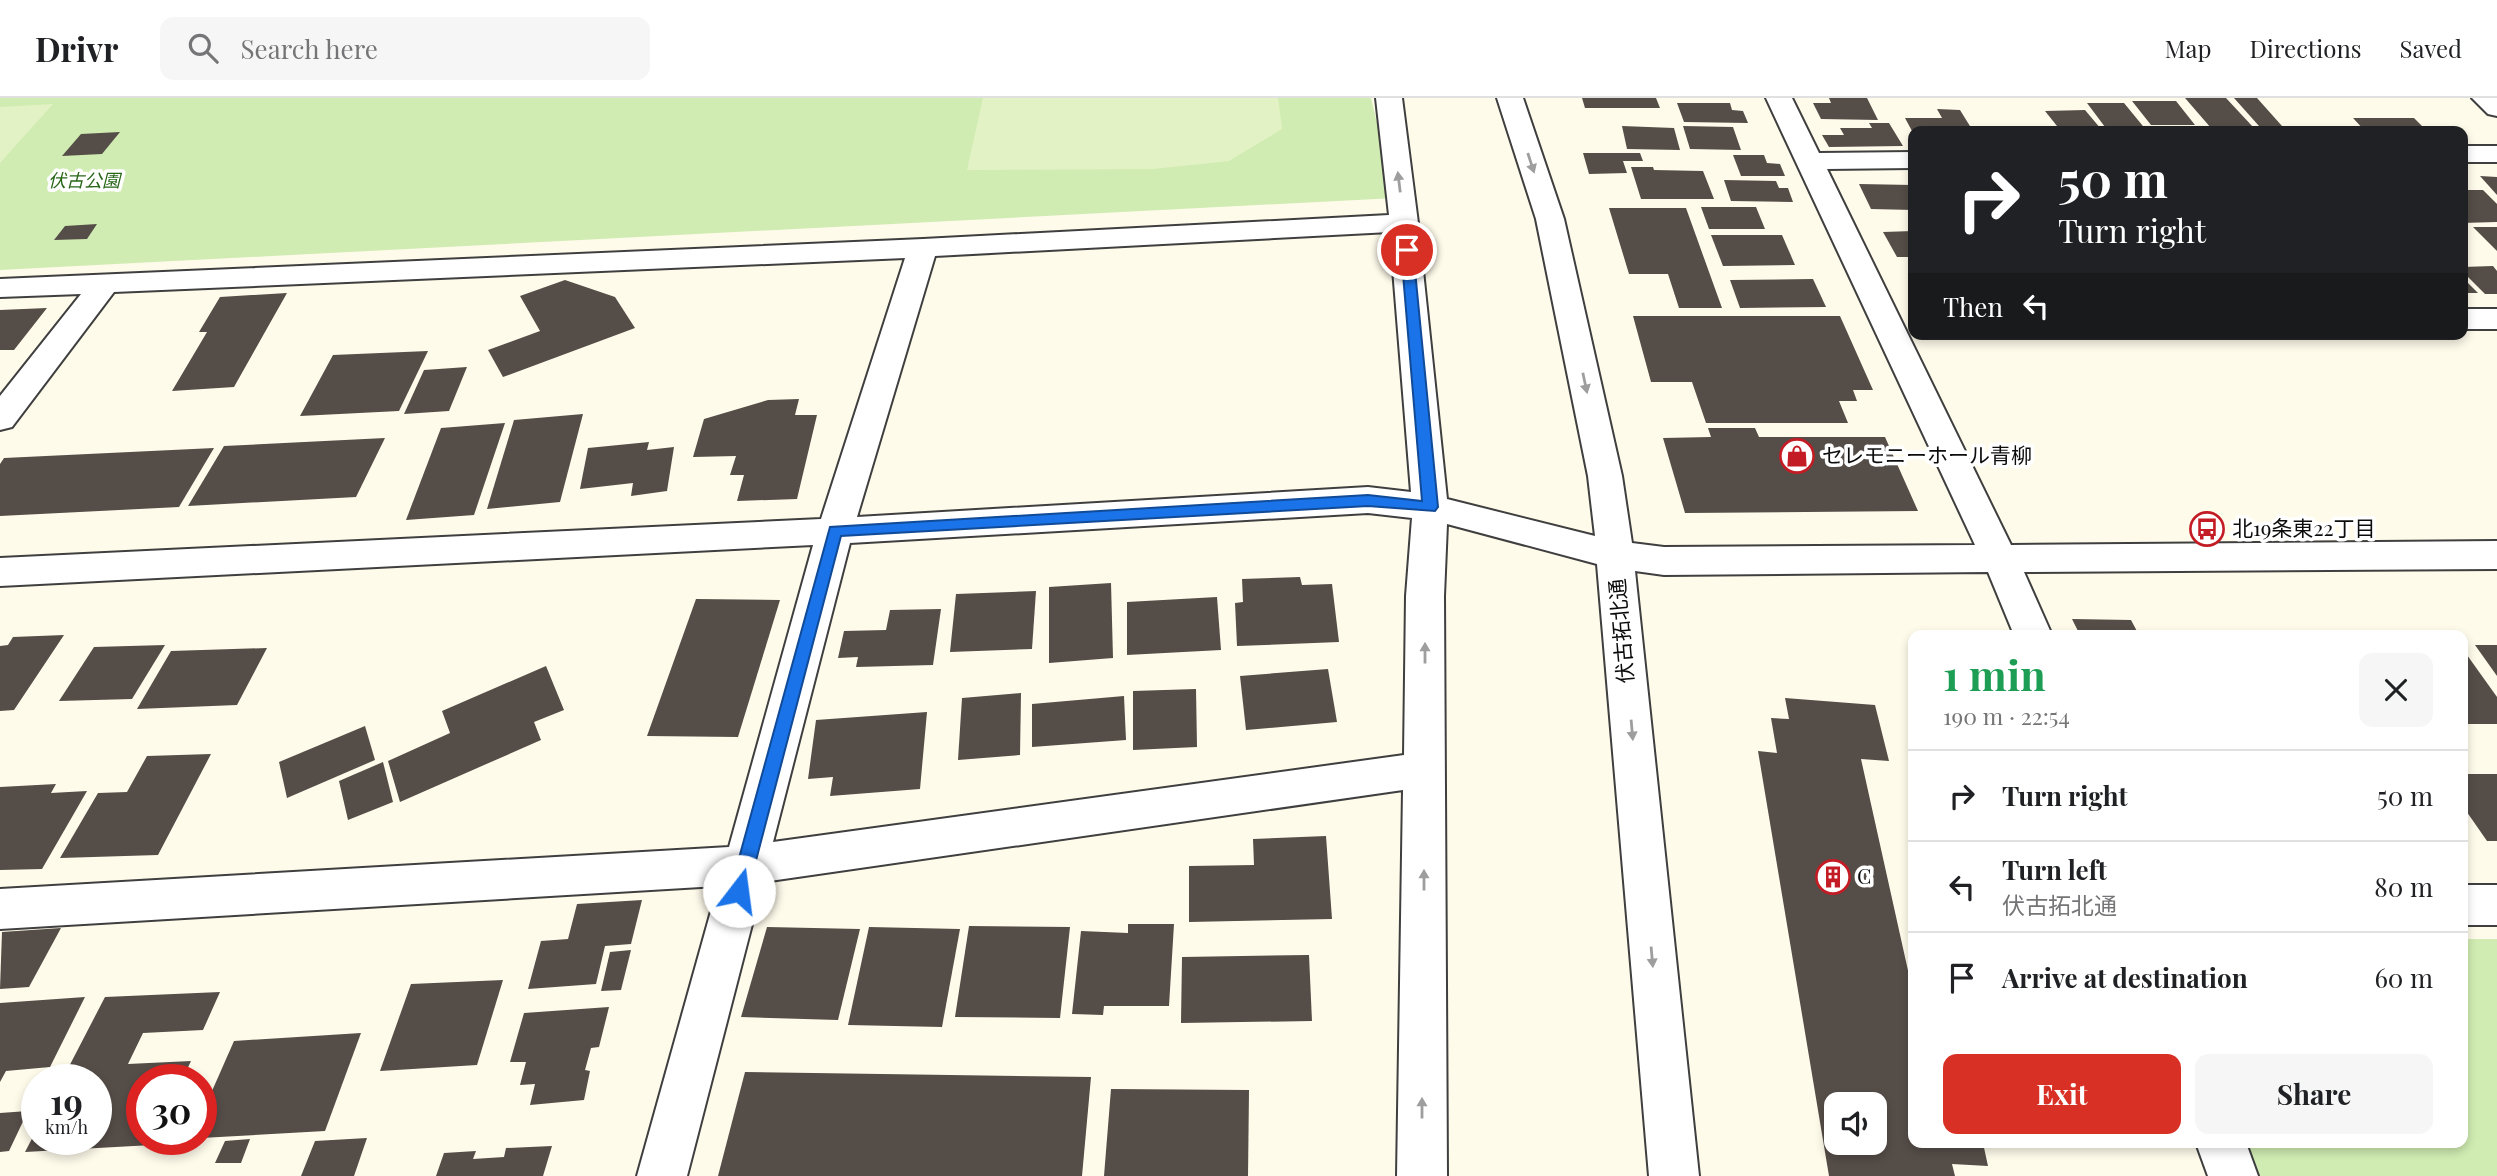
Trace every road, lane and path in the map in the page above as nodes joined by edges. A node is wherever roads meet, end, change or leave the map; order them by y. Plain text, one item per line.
1 (1389, 98) edge
2 (1510, 98) edge
3 (1779, 98) edge
4 (2485, 98) edge
5 (2497, 108) edge
6 (2468, 154) edge
7 (2497, 154) edge
8 (1908, 160) edge
9 (1807, 161) junction
10 (1404, 223) junction
11 (923, 248) junction
12 (105, 284) junction
13 (0, 288) edge
14 (2497, 319) edge
15 (2468, 320) edge
16 (1900, 327) edge
17 (0, 419) edge
18 (1430, 507) junction
19 (835, 531) junction
20 (1615, 555) junction
21 (2497, 555) edge
22 (1997, 557) junction
23 (0, 572) edge
24 (2031, 630) edge
25 (1425, 769) junction
26 (746, 865) junction
27 (2468, 905) edge
28 (2497, 905) edge
29 (0, 909) edge
30 (2223, 1148) edge
31 (662, 1176) edge
32 (1422, 1176) edge
33 (1674, 1176) edge
34 (2233, 1176) edge

10 -> 1 street
2 -> 20 street, 伏古拓北通
3 - 9 street
4 - 5 street
6 - 7 street
8 - 9 street
9 - 16 street
10 - 11 street
10 - 18 street
11 - 12 street
11 - 19 street
12 - 13 street
12 - 17 street
14 - 15 street
16 - 22 street
18 - 19 street
18 - 20 street
25 -> 18 street
19 - 23 street
19 - 26 street
20 - 22 street
20 -> 33 street, 伏古拓北通
21 - 22 street
22 - 24 street
25 - 26 street
32 -> 25 street
26 - 29 street
26 - 31 street
27 - 28 street
30 - 34 street

